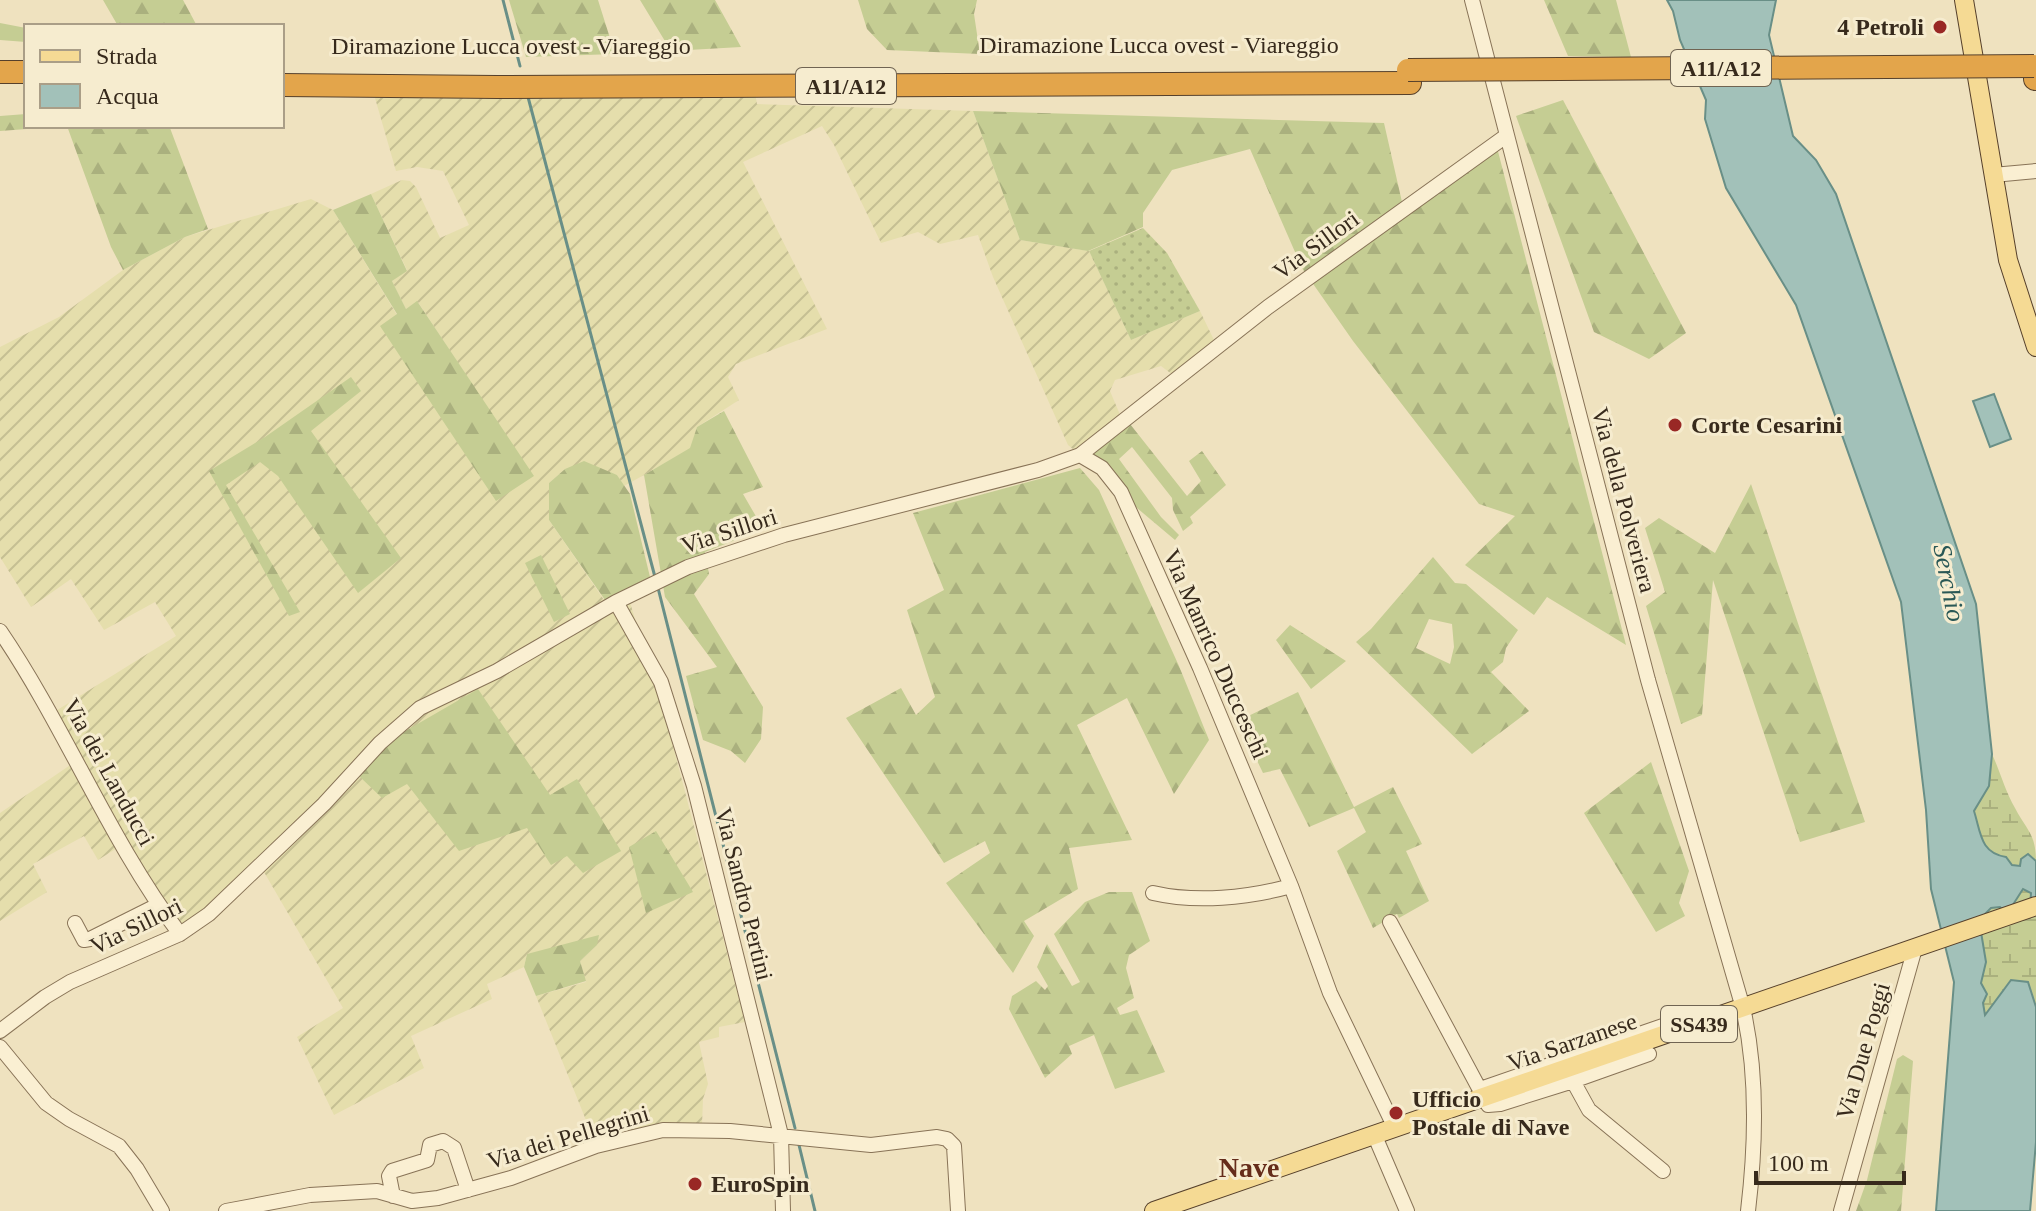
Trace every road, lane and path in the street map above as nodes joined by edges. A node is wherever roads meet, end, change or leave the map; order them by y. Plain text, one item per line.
1 (1472, 0) edge
2 (1964, 0) edge
3 (0, 72) edge
4 (24, 72) edge
5 (284, 72) edge
6 (2035, 73) edge
7 (1409, 77) junction
8 (0, 85) edge
9 (24, 85) edge
10 (284, 85) edge
11 (1506, 136) junction
12 (2036, 171) edge
13 (1993, 175) junction
14 (2032, 325) edge
15 (2036, 347) edge
16 (1080, 455) junction
17 (616, 602) junction
18 (0, 631) edge
19 (1291, 886) junction
20 (1153, 893) dead end
21 (158, 905) junction
22 (2036, 906) edge
23 (1390, 922) dead end
24 (75, 923) dead end
25 (180, 934) junction
26 (1915, 948) junction
27 (1743, 1008) junction
28 (1683, 1019) dead end
29 (0, 1031) edge
30 (0, 1047) edge
31 (1649, 1054) dead end
32 (1573, 1081) junction
33 (1481, 1094) junction
34 (1395, 1128) junction
35 (1374, 1134) junction
36 (781, 1135) junction
37 (1663, 1171) dead end
38 (468, 1190) junction
39 (393, 1196) junction
40 (162, 1211) edge
41 (226, 1211) edge
42 (783, 1211) edge
43 (958, 1211) edge
44 (1154, 1211) edge
45 (1407, 1211) edge
46 (1748, 1211) edge
47 (1841, 1211) edge

1 - 11 street, Via della Polveriera
2 - 13 main road
3 - 4 highway
5 - 7 highway, Diramazione Lucca ovest - Viareggio / A11/A12
6 - 7 highway, Diramazione Lucca ovest - Viareggio / A11/A12
7 - 10 highway, Diramazione Lucca ovest - Viareggio / A11/A12
8 - 9 highway
11 - 16 street, Via Sillori
11 - 27 street, Via della Polveriera
12 - 13 street
13 - 14 main road
14 - 15 main road
16 - 17 street, Via Sillori
16 - 19 street, Via Manrico Ducceschi
17 - 25 street, Via Sillori
17 - 36 street, Via Sandro Pertini
18 - 21 street, Via dei Landucci
19 - 20 street
19 - 34 street, Via Manrico Ducceschi
21 - 24 street
21 - 25 street, Via dei Landucci
22 - 26 main road, SS439
23 - 33 street
25 - 29 street, Via Sillori
26 - 27 main road, Via Sarzanese / SS439
26 - 47 street, Via Due Poggi
27 - 33 main road, Via Sarzanese / SS439
27 - 46 street, Via della Polveriera
28 - 33 street
30 - 40 street
31 - 32 street
32 - 33 street
32 - 37 street
33 - 34 main road, Via Sarzanese / SS439
34 - 35 main road, Via Sarzanese / SS439
35 - 44 main road, Via Sarzanese / SS439
35 - 45 street
36 - 38 street, Via dei Pellegrini
36 - 42 street, Via Sandro Pertini
36 - 43 street, Via dei Pellegrini
38 - 39 street, Via dei Pellegrini
38 - 39 street
39 - 41 street, Via dei Pellegrini

